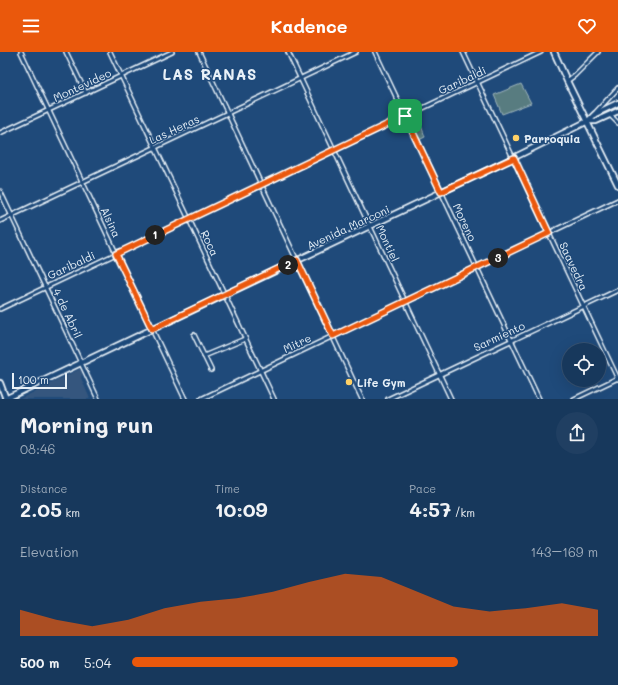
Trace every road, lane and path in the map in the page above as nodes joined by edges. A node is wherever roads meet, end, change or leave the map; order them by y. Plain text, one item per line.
1 (21, 52) edge
2 (66, 52) edge
3 (110, 52) edge
4 (172, 52) edge
5 (199, 52) edge
6 (288, 52) edge
7 (356, 52) edge
8 (375, 52) edge
9 (464, 52) edge
10 (541, 52) edge
11 (554, 52) edge
12 (598, 52) edge
13 (121, 76) junction
14 (300, 78) junction
15 (567, 81) junction
16 (478, 82) junction
17 (618, 88) edge
18 (86, 93) junction
19 (618, 103) edge
20 (49, 110) junction
21 (618, 111) edge
22 (228, 113) junction
23 (594, 114) junction
24 (610, 114) junction
25 (405, 116) junction
26 (588, 121) junction
27 (618, 123) edge
28 (0, 134) edge
29 (155, 148) junction
30 (334, 150) junction
31 (514, 158) junction
32 (617, 181) edge
33 (83, 182) junction
34 (261, 185) junction
35 (0, 191) edge
36 (441, 192) junction
37 (618, 200) edge
38 (12, 216) junction
39 (189, 219) junction
40 (0, 221) edge
41 (370, 226) junction
42 (549, 233) junction
43 (116, 254) junction
44 (297, 260) junction
45 (477, 268) junction
46 (46, 287) junction
47 (618, 290) edge
48 (224, 295) junction
49 (405, 302) junction
50 (584, 306) junction
51 (0, 309) edge
52 (152, 329) junction
53 (194, 335) dead end
54 (333, 336) junction
55 (245, 339) junction
56 (511, 340) junction
57 (204, 356) junction
58 (81, 363) junction
59 (211, 370) dead end
60 (260, 371) junction
61 (440, 374) junction
62 (618, 378) edge
63 (0, 383) edge
64 (0, 392) edge
65 (6, 399) edge
66 (98, 399) edge
67 (185, 399) edge
68 (201, 399) edge
69 (274, 399) edge
70 (362, 399) edge
71 (388, 399) edge
72 (451, 399) edge
73 (539, 399) edge
74 (574, 399) edge

1 - 20 street, Alsina
2 - 18 street
3 - 13 street, Roca
4 - 13 street, Montevideo
5 - 22 street
6 - 14 street, Montiel
7 - 14 street, Las Heras
8 - 25 street, Moreno
9 - 16 street, Saavedra
10 - 16 street, Garibaldi
11 - 15 main road
12 - 15 street
13 - 18 street, Montevideo
13 - 29 street, Roca
14 - 22 street, Las Heras
14 - 30 street, Montiel
15 - 26 main road
16 - 25 street, Garibaldi
16 - 31 street, Saavedra
17 - 23 street
18 - 20 street, Montevideo
19 - 23 main road
20 - 28 street, Montevideo
20 - 33 street, Alsina
21 - 24 main road
22 - 29 street, Las Heras
22 - 34 street
23 - 26 main road
24 - 26 main road
24 - 27 street
25 - 30 street, Garibaldi
25 - 36 street, Moreno
26 - 31 main road, Avenida Marconi
26 - 32 main road
29 - 33 street, Las Heras
29 - 39 street, Roca
30 - 34 street, Garibaldi
30 - 41 street, Montiel
31 - 36 main road, Avenida Marconi
31 - 42 street, Saavedra
33 - 38 street, Las Heras
33 - 43 street, Alsina
34 - 39 street, Garibaldi
34 - 44 street
35 - 38 street, 4 de Abril
36 - 41 main road, Avenida Marconi
36 - 45 street, Moreno
37 - 42 street, Mitre
38 - 40 street, Las Heras
38 - 46 street, 4 de Abril
39 - 43 street, Garibaldi
39 - 48 street, Roca
41 - 44 main road, Avenida Marconi
41 - 49 street, Montiel
42 - 45 street, Mitre
42 - 50 street, Saavedra
43 - 46 street, Garibaldi
43 - 52 street, Alsina
44 - 48 main road, Avenida Marconi
44 - 54 street
45 - 49 street, Mitre
45 - 56 street, Moreno
46 - 51 street, Garibaldi
46 - 58 street, 4 de Abril
47 - 50 street, Sarmiento
48 - 52 main road, Avenida Marconi
48 - 55 street, Roca
49 - 54 street, Mitre
49 - 61 street, Montiel
50 - 56 street, Sarmiento
50 - 62 street, Saavedra
52 - 58 main road, Avenida Marconi
52 - 67 street, Alsina
53 - 57 street
54 - 60 street, Mitre
54 - 70 street
55 - 57 street
55 - 60 street, Roca
56 - 61 street, Sarmiento
56 - 73 street, Moreno
57 - 59 street
58 - 65 main road, Avenida Marconi
58 - 66 street, 4 de Abril
60 - 68 street, Mitre
60 - 69 street, Roca
61 - 71 street, Sarmiento
61 - 72 street, Montiel
62 - 74 street
63 - 65 main road
64 - 65 main road

